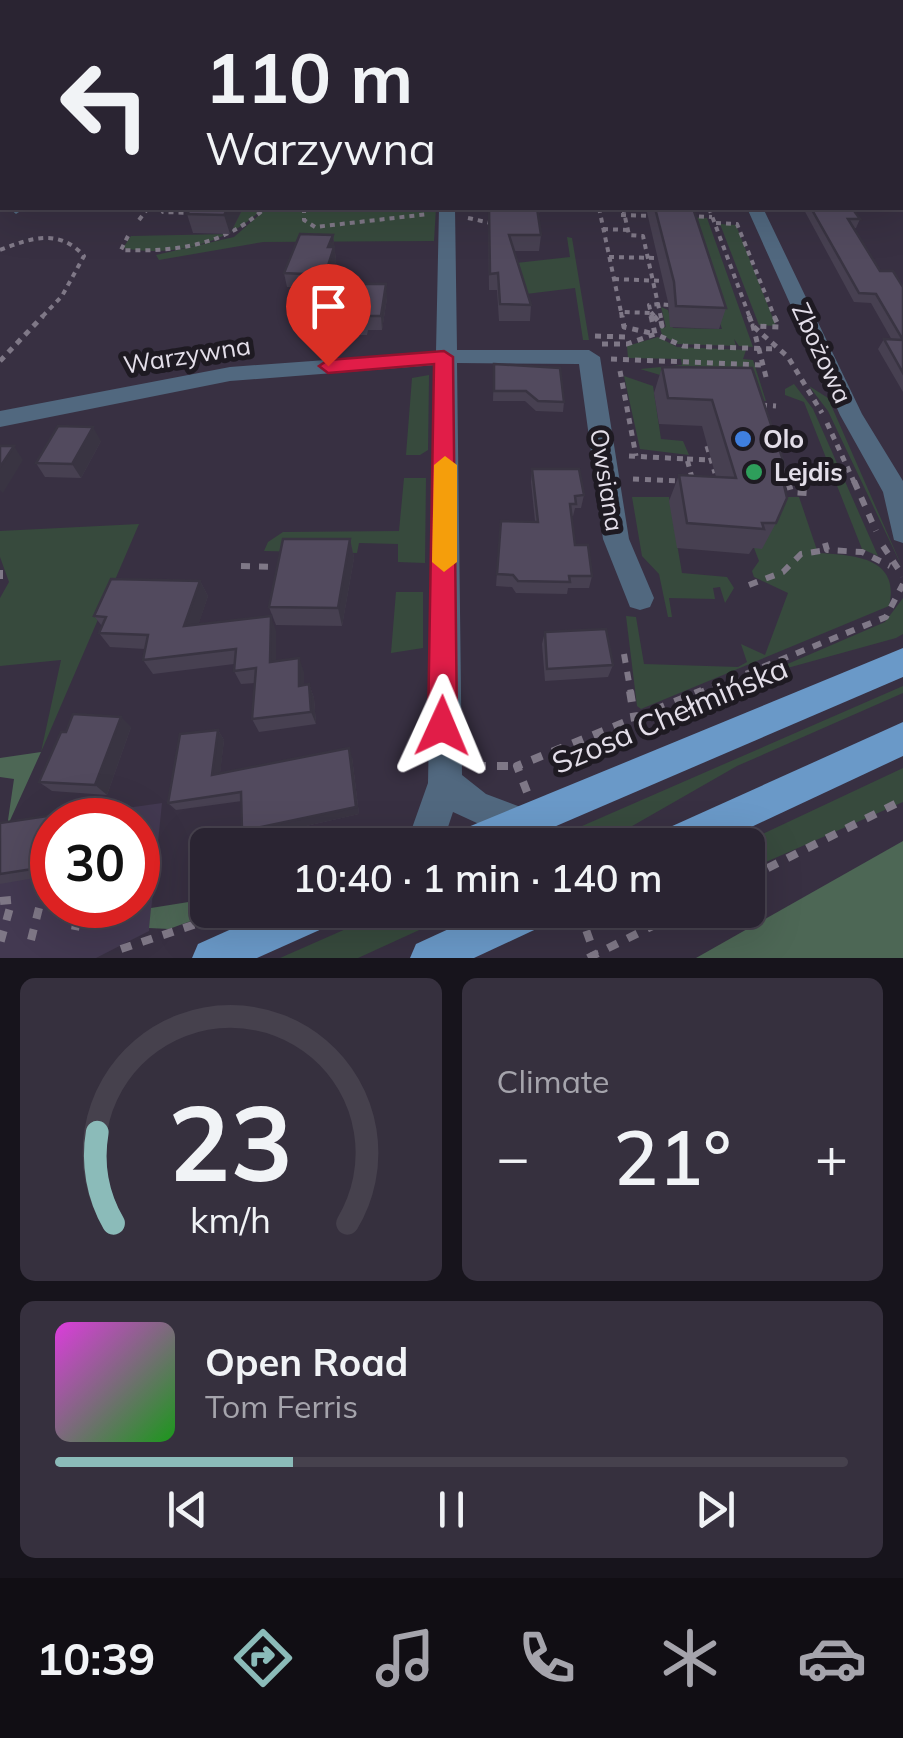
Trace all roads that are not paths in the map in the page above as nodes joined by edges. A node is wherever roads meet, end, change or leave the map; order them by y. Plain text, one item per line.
1 (756, 210) edge
2 (470, 218) edge
3 (594, 346) joint
4 (444, 357) junction
5 (0, 418) edge
6 (899, 498) edge
7 (903, 532) edge
8 (640, 598) dead end
9 (903, 662) edge
10 (903, 739) edge
11 (444, 783) junction
12 (528, 820) junction
13 (417, 828) edge
14 (509, 828) edge
15 (709, 828) edge
16 (279, 928) edge
17 (494, 928) edge
18 (212, 958) edge
19 (430, 958) edge

1 - 6 street, Zbożowa
2 - 4 street
3 - 4 street, Warzywna
3 - 8 street, Owsiana
4 - 5 street, Warzywna
4 - 11 street
6 - 7 street, Zbożowa
9 - 12 main road, Szosa Chełmińska
10 - 15 main road
11 - 12 street
11 - 13 street
12 - 14 main road, Szosa Chełmińska
16 - 18 main road
17 - 19 main road

